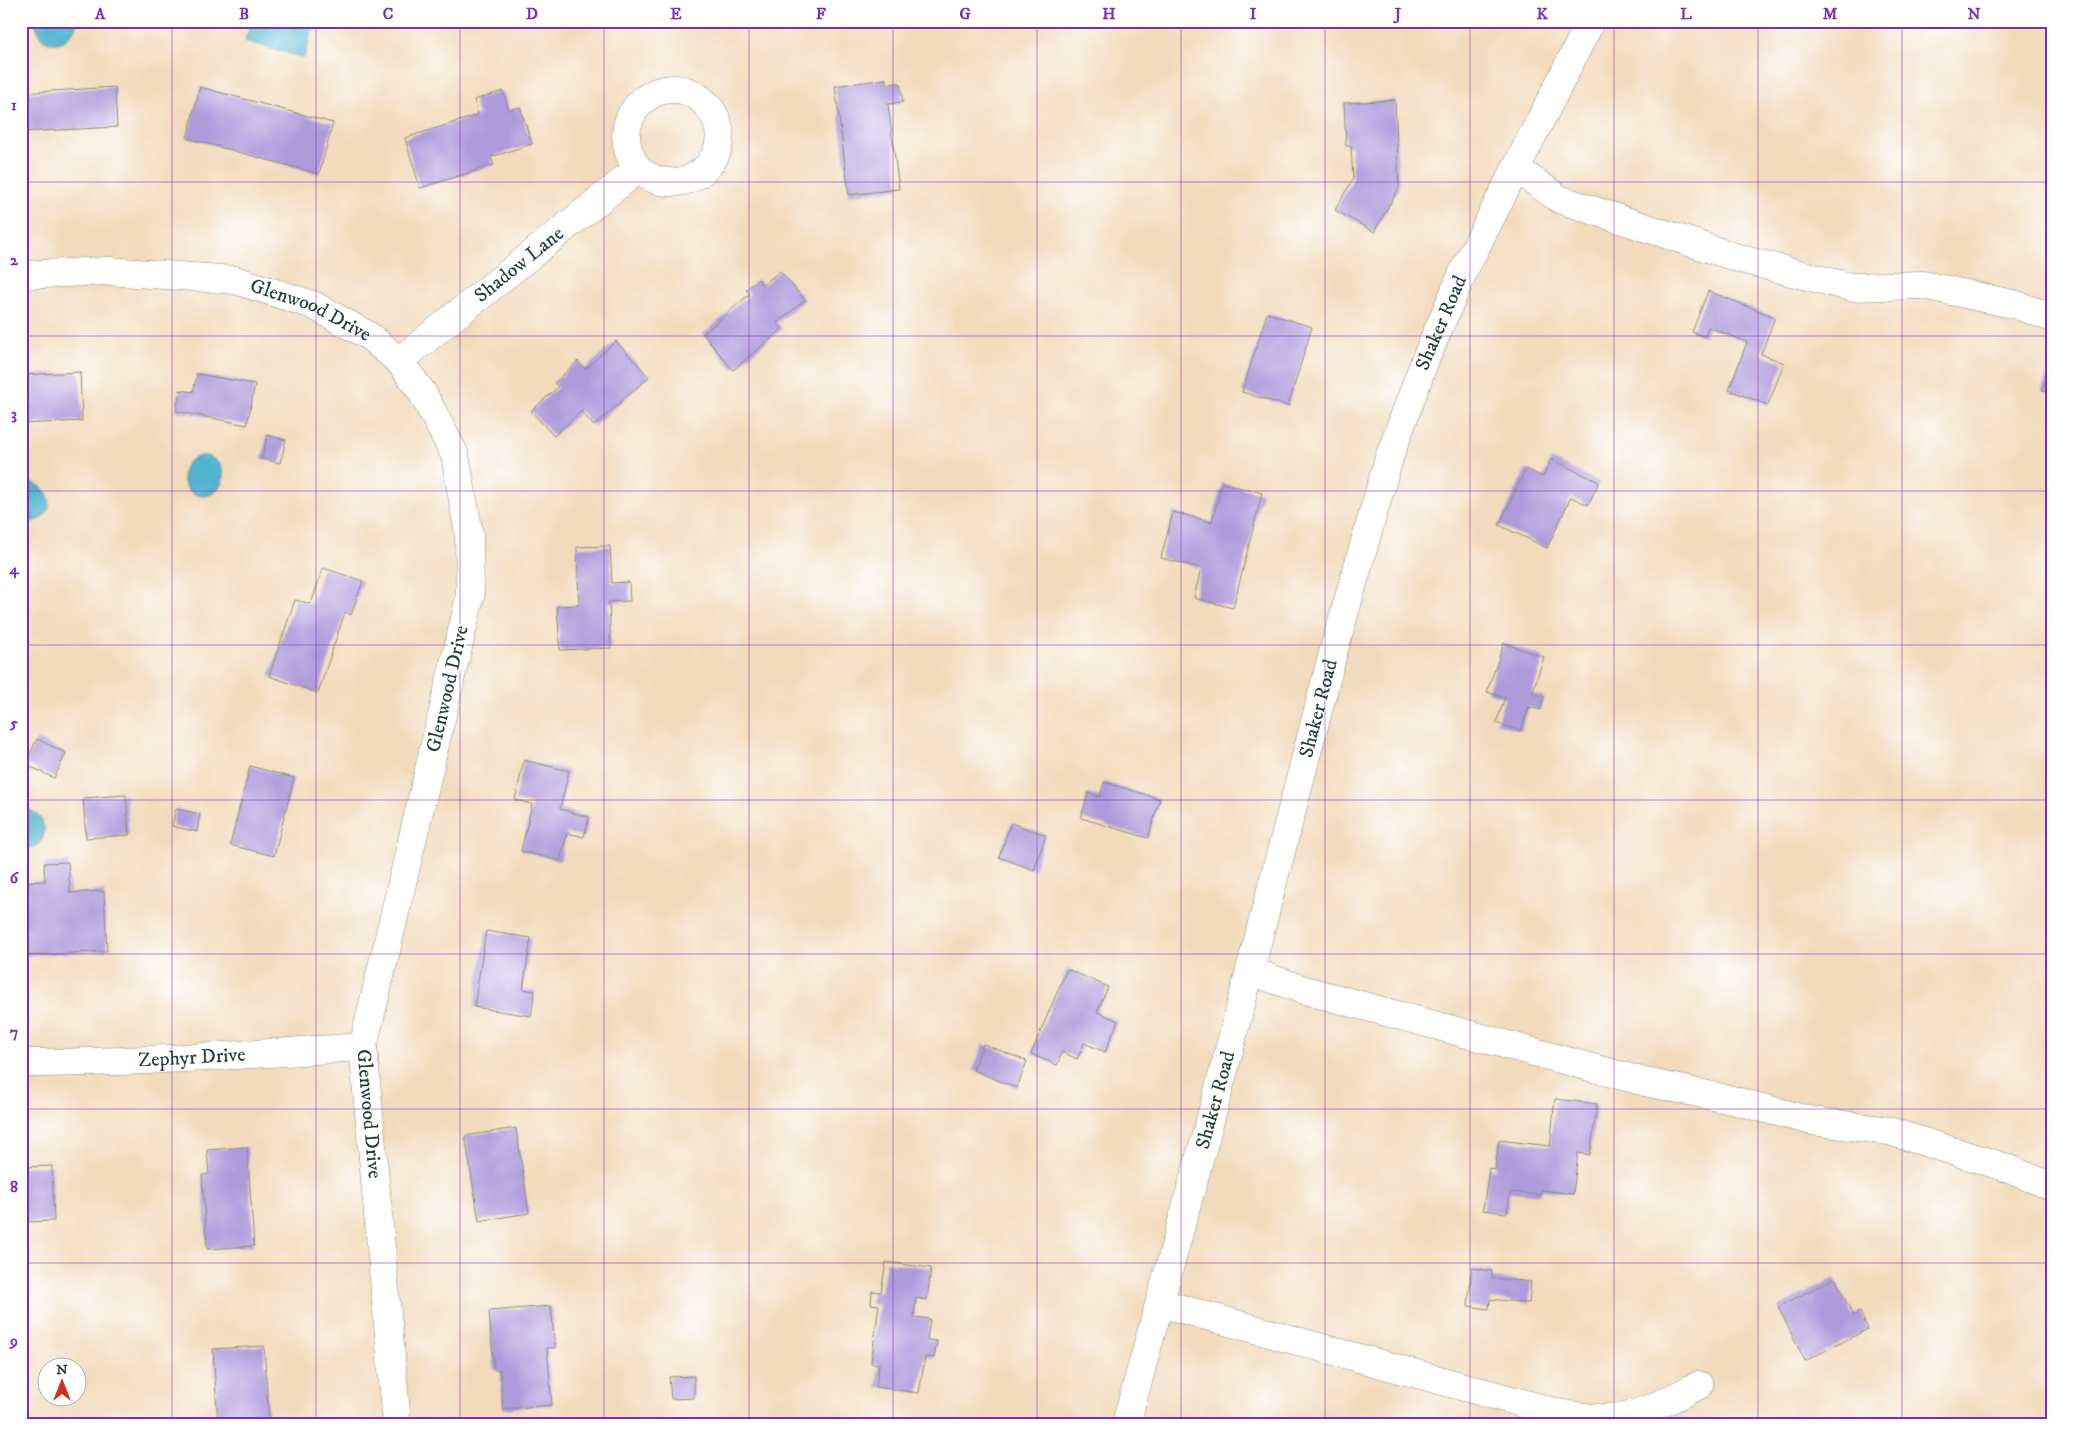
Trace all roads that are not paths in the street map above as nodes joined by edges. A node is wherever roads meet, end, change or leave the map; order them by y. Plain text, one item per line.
1 (1591, 21) edge
2 (1516, 168) junction
3 (638, 169) dead end
4 (21, 275) edge
5 (2053, 318) edge
6 (399, 361) junction
7 (1250, 971) junction
8 (363, 1047) junction
9 (21, 1062) edge
10 (2053, 1188) edge
11 (1160, 1303) junction
12 (1698, 1385) dead end
13 (397, 1424) edge
14 (1126, 1424) edge

1 - 2 street, Shaker Road
2 - 5 street
2 - 7 street, Shaker Road
3 - 6 street, Shadow Lane
4 - 6 street, Glenwood Drive
6 - 8 street, Glenwood Drive
7 - 10 street
7 - 11 street, Shaker Road
8 - 9 street, Zephyr Drive
8 - 13 street, Glenwood Drive
11 - 12 street
11 - 14 street, Shaker Road

